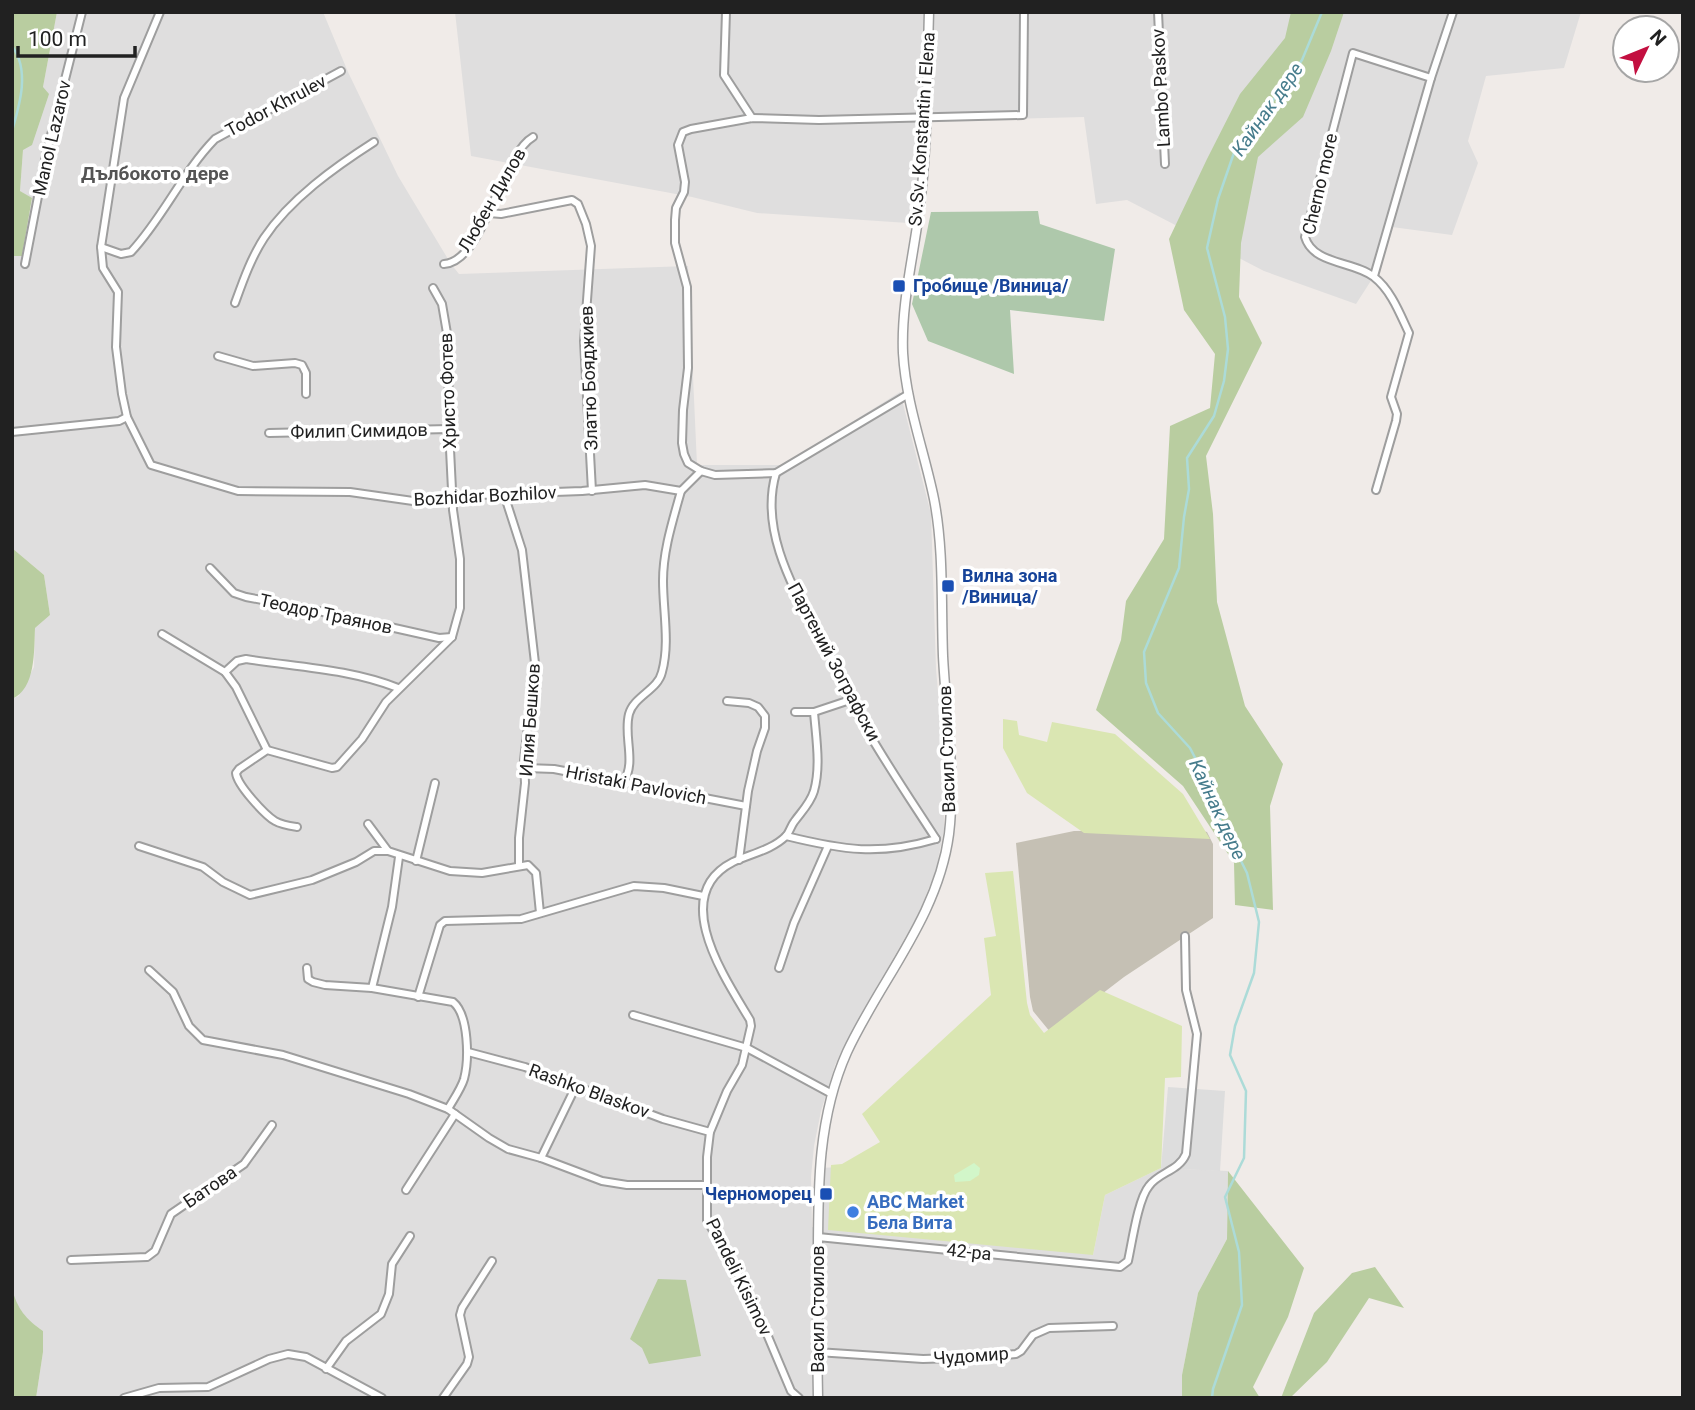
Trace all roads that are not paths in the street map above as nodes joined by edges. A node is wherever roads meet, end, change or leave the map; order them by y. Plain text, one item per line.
1 (82, 12) edge
2 (160, 12) edge
3 (726, 12) edge
4 (929, 12) edge
5 (1024, 12) edge
6 (1158, 12) edge
7 (1452, 12) edge
8 (341, 71) dead end
9 (1431, 78) junction
10 (752, 118) junction
11 (925, 118) junction
12 (533, 137) dead end
13 (374, 142) dead end
14 (1165, 164) dead end
15 (489, 213) junction
16 (101, 247) junction
17 (25, 264) dead end
18 (447, 264) dead end
19 (1374, 276) junction
20 (907, 287) joint
21 (433, 288) dead end
22 (235, 303) dead end
23 (218, 356) dead end
24 (306, 394) dead end
25 (908, 395) junction
26 (127, 417) junction
27 (449, 429) junction
28 (12, 432) edge
29 (270, 433) dead end
30 (701, 471) junction
31 (776, 473) junction
32 (1376, 489) dead end
33 (592, 491) junction
34 (681, 491) junction
35 (504, 494) junction
36 (453, 496) junction
37 (210, 568) dead end
38 (162, 634) dead end
39 (452, 637) junction
40 (225, 672) junction
41 (398, 688) junction
42 (850, 700) junction
43 (727, 701) dead end
44 (795, 712) dead end
45 (814, 712) junction
46 (267, 750) junction
47 (526, 768) junction
48 (435, 783) dead end
49 (623, 783) junction
50 (747, 806) junction
51 (368, 824) dead end
52 (297, 827) dead end
53 (786, 836) junction
54 (936, 839) junction
55 (947, 843) junction
56 (139, 846) dead end
57 (828, 846) junction
58 (388, 852) junction
59 (399, 857) junction
60 (739, 860) junction
61 (416, 861) junction
62 (519, 866) junction
63 (703, 895) junction
64 (540, 913) junction
65 (1185, 936) dead end
66 (307, 968) dead end
67 (779, 968) dead end
68 (149, 970) dead end
69 (372, 988) junction
70 (418, 997) junction
71 (633, 1015) dead end
72 (747, 1048) junction
73 (467, 1052) junction
74 (576, 1086) junction
75 (832, 1094) junction
76 (448, 1110) junction
77 (455, 1114) junction
78 (272, 1125) dead end
79 (710, 1132) junction
80 (541, 1158) junction
81 (707, 1185) junction
82 (406, 1190) dead end
83 (411, 1236) dead end
84 (818, 1237) junction
85 (71, 1261) dead end
86 (492, 1261) dead end
87 (1114, 1326) dead end
88 (817, 1352) junction
89 (326, 1369) junction
90 (124, 1398) edge
91 (382, 1398) edge
92 (443, 1398) edge
93 (799, 1398) edge
94 (818, 1398) edge

1 - 17 street, Manol Lazarov
2 - 16 street
3 - 10 street
4 - 11 street, Sv.Sv. Konstantin i Elena
5 - 11 street
6 - 14 street, Lambo Paskov
7 - 9 street
8 - 16 street, Todor Khrulev
9 - 19 street
9 - 19 street, Cherno more
10 - 11 street
10 - 30 street
11 - 20 street, Sv.Sv. Konstantin i Elena
12 - 15 street, Любен Дилов
13 - 22 street
15 - 18 street, Любен Дилов
15 - 33 street, Златю Бояджиев
16 - 26 street, Bozhidar Bozhilov
19 - 32 street
20 - 25 street, Васил Стоилов
21 - 27 street, Христо Фотев
23 - 24 street
25 - 31 street
25 - 55 street, Васил Стоилов
26 - 28 street
26 - 36 street, Bozhidar Bozhilov
27 - 29 street, Филип Симидов
27 - 36 street, Христо Фотев
30 - 31 street
30 - 34 street
31 - 42 street, Партений Зографски
33 - 34 street, Bozhidar Bozhilov
33 - 35 street, Bozhidar Bozhilov
34 - 49 street
35 - 36 street, Bozhidar Bozhilov
35 - 47 street, Илия Бешков
36 - 39 street, Христо Фотев
37 - 39 street, Теодор Траянов
38 - 40 street
39 - 41 street
40 - 41 street
40 - 46 street
41 - 46 street
42 - 45 street
42 - 54 street, Партений Зографски
43 - 50 street
44 - 45 street
45 - 53 street
46 - 52 street
47 - 49 street, Hristaki Pavlovich
47 - 62 street, Илия Бешков
48 - 61 street
49 - 50 street, Hristaki Pavlovich
50 - 60 street
51 - 58 street
53 - 57 street
53 - 60 street
54 - 55 street
54 - 57 street
55 - 75 street, Васил Стоилов
56 - 58 street
57 - 67 street
58 - 59 street
59 - 61 street
59 - 69 street
60 - 63 street
61 - 62 street
62 - 64 street
63 - 64 street
63 - 72 street, Pandeli Kisimov
64 - 70 street
65 - 84 street, 42-ра
66 - 69 street
68 - 76 street
69 - 70 street
70 - 73 street
71 - 72 street
72 - 75 street
72 - 79 street, Pandeli Kisimov
73 - 74 street, Rashko Blaskov
73 - 76 street
74 - 79 street, Rashko Blaskov
74 - 80 street
75 - 84 street, Васил Стоилов
76 - 77 street
77 - 80 street
77 - 82 street
78 - 85 street, Батова
79 - 81 street, Pandeli Kisimov
80 - 81 street
81 - 93 street, Pandeli Kisimov
83 - 89 street
84 - 88 street, Васил Стоилов
86 - 92 street
87 - 88 street, Чудомир
88 - 94 street, Васил Стоилов
89 - 90 street
89 - 91 street

